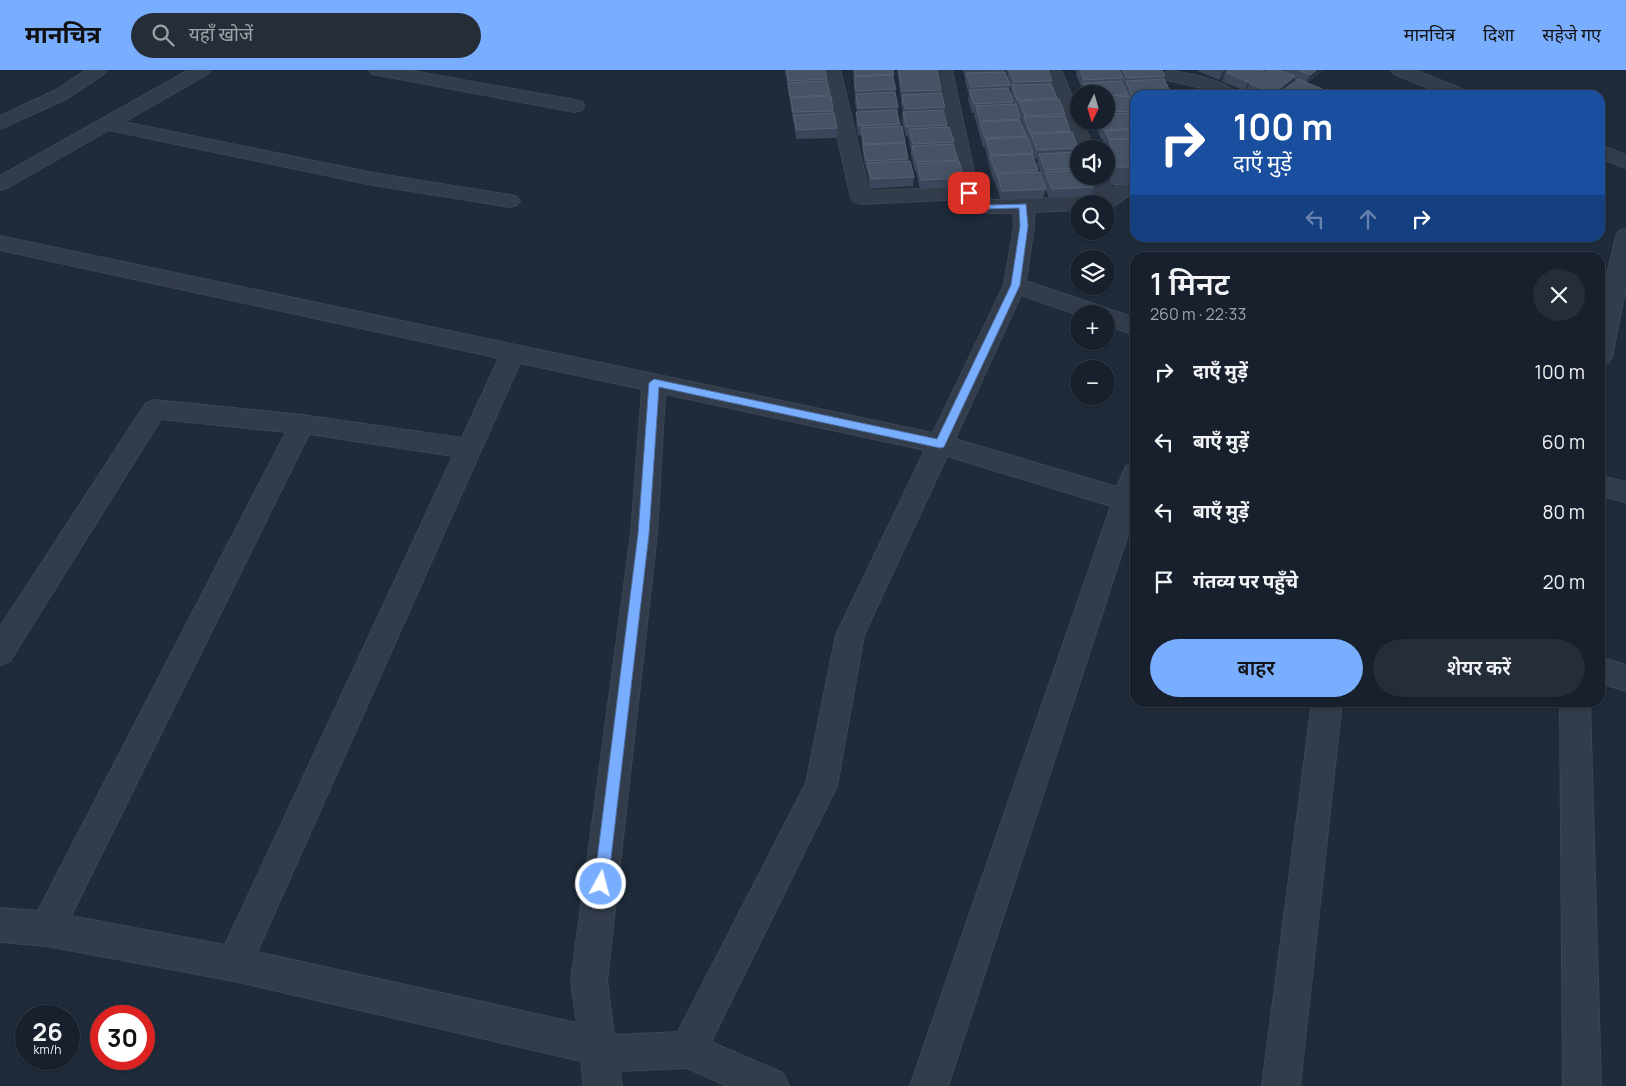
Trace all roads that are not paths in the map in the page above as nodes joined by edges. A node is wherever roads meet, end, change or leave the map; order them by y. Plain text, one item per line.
1 (98, 70) edge
2 (202, 70) edge
3 (378, 70) edge
4 (943, 70) edge
5 (1052, 70) edge
6 (1429, 70) edge
7 (1406, 72) edge
8 (832, 73) dead end
9 (1170, 73) edge
10 (1172, 90) edge
11 (1219, 90) edge
12 (1449, 90) edge
13 (7, 102) dead end
14 (575, 106) dead end
15 (30, 109) junction
16 (0, 123) edge
17 (106, 124) junction
18 (1080, 140) edge
19 (1605, 153) edge
20 (1626, 162) edge
21 (0, 184) edge
22 (1130, 188) edge
23 (969, 193) junction
24 (1115, 196) edge
25 (510, 200) dead end
26 (1070, 204) edge
27 (1023, 206) junction
28 (1626, 236) edge
29 (0, 243) edge
30 (1015, 285) junction
31 (1072, 305) edge
32 (1115, 319) edge
33 (1130, 324) edge
34 (1605, 334) edge
35 (513, 353) junction
36 (654, 383) junction
37 (302, 424) junction
38 (940, 444) junction
39 (469, 449) junction
40 (1605, 487) edge
41 (1130, 491) edge
42 (1626, 492) edge
43 (1130, 497) edge
44 (0, 652) edge
45 (1605, 672) edge
46 (1626, 678) edge
47 (1326, 707) edge
48 (1575, 707) edge
49 (0, 925) edge
50 (46, 929) junction
51 (234, 964) junction
52 (688, 1050) junction
53 (600, 1062) edge
54 (770, 1086) edge
55 (928, 1086) edge
56 (1280, 1086) edge
57 (1582, 1086) edge

1 - 15 street
2 - 17 street
3 - 14 street
4 - 23 street
5 - 18 street
6 - 7 street
7 - 12 street
8 - 23 street
9 - 10 street
9 - 11 street
13 - 15 street
15 - 16 street
17 - 21 street
17 - 25 street
19 - 20 street
22 - 24 street
23 - 27 street
26 - 27 street
27 - 30 street
28 - 34 street
29 - 35 street
30 - 31 street
30 - 38 street
32 - 33 street
35 - 36 street
35 - 39 street
36 - 38 street
36 - 53 street
37 - 39 street
37 - 44 street
37 - 50 street
38 - 41 street
38 - 52 street
39 - 51 street
40 - 42 street
43 - 55 street
45 - 46 street
47 - 56 street
48 - 57 street
49 - 50 street
50 - 51 street
51 - 53 street
52 - 53 street
52 - 54 street

